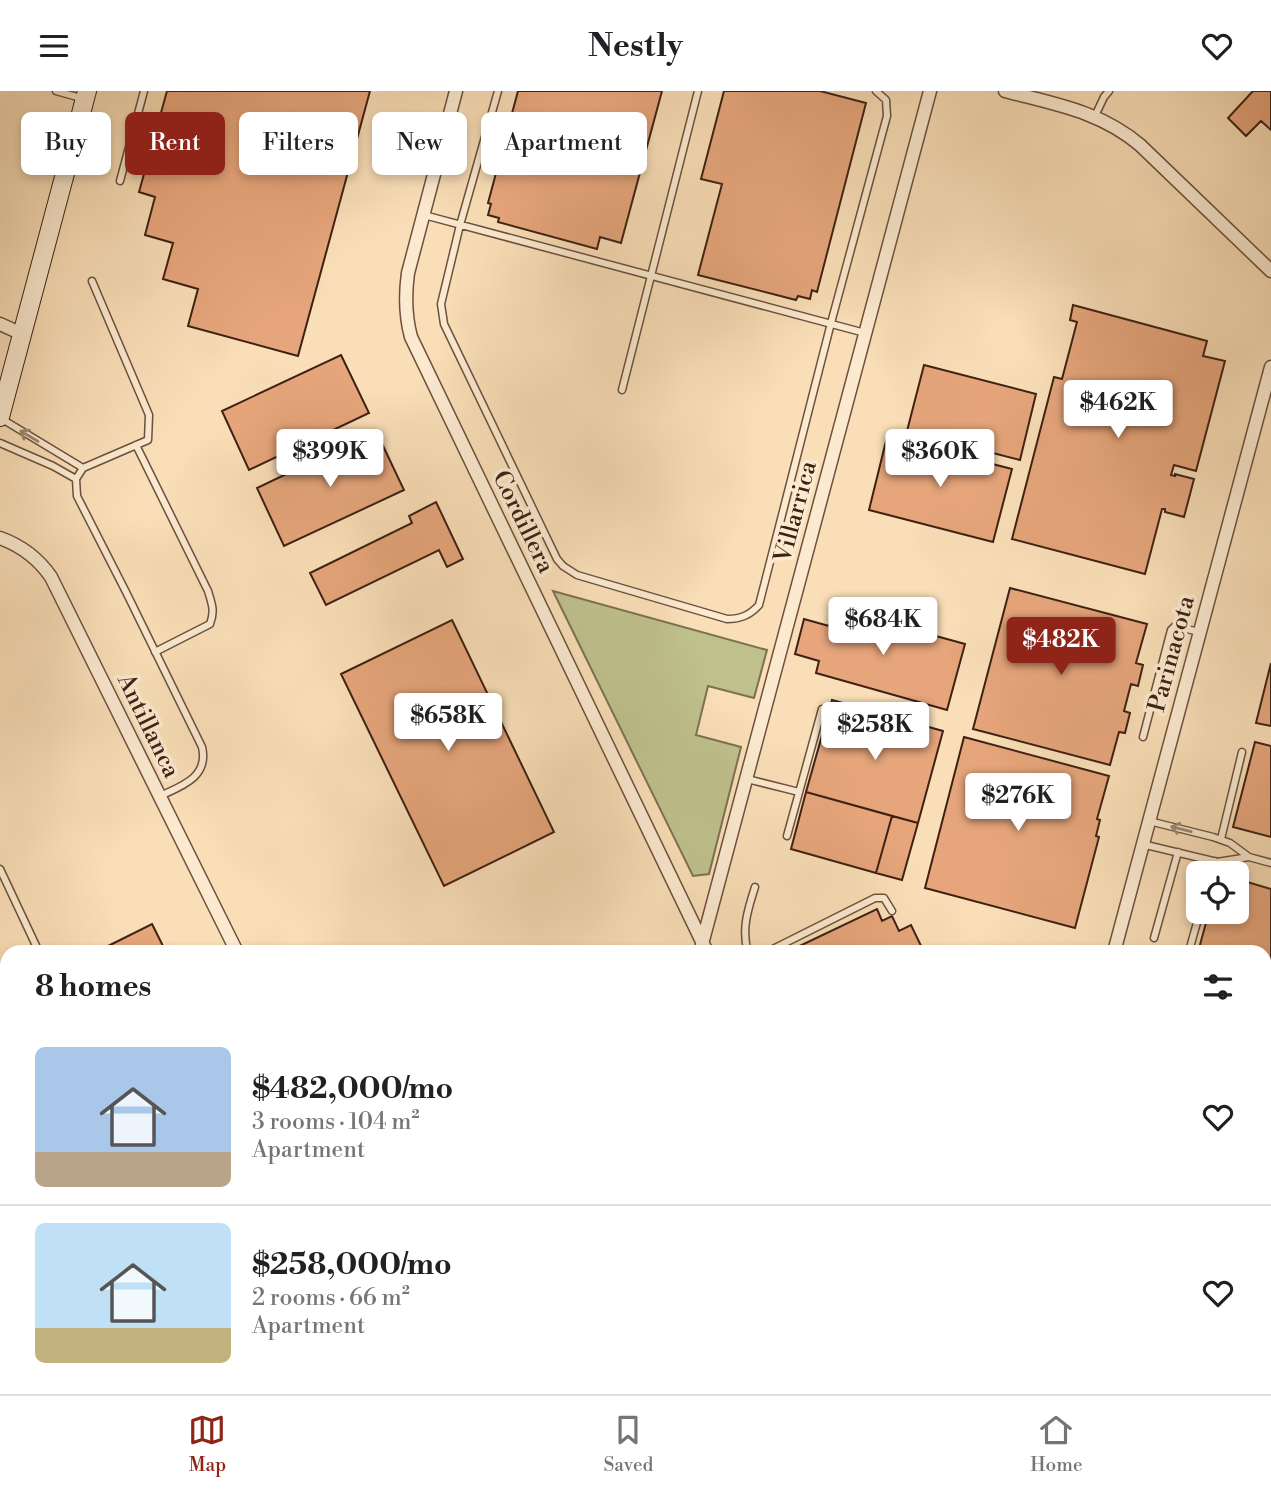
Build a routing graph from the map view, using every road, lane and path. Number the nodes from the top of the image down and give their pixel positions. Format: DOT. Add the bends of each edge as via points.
graph roads {
  1 [pos="56,91"];
  2 [pos="144,91"];
  3 [pos="456,91"];
  4 [pos="498,91"];
  5 [pos="698,91"];
  6 [pos="876,91"];
  7 [pos="930,91"];
  8 [pos="1005,91"];
  9 [pos="1110,91"];
  10 [pos="86,95"];
  11 [pos="1095,116"];
  12 [pos="120,181"];
  13 [pos="423,215"];
  14 [pos="460,225"];
  15 [pos="1271,271"];
  16 [pos="651,276"];
  17 [pos="92,281"];
  18 [pos="0,324"];
  19 [pos="831,324"];
  20 [pos="865,333"];
  21 [pos="22,334"];
  22 [pos="1271,367"];
  23 [pos="622,390"];
  24 [pos="0,418"];
  25 [pos="0,443"];
  26 [pos="136,445"];
  27 [pos="83,468"];
  28 [pos="76,479"];
  29 [pos="0,538"];
  30 [pos="1199,632"];
  31 [pos="155,652"];
  32 [pos="822,709"];
  33 [pos="1143,737"];
  34 [pos="1242,752"];
  35 [pos="746,779"];
  36 [pos="799,792"];
  37 [pos="160,796"];
  38 [pos="1148,821"];
  39 [pos="787,836"];
  40 [pos="1221,839"];
  41 [pos="1142,844"];
  42 [pos="1178,852"];
  43 [pos="1249,857"];
  44 [pos="1215,861"];
  45 [pos="1229,861"];
  46 [pos="1271,863"];
  47 [pos="0,869"];
  48 [pos="754,887"];
  49 [pos="892,911"];
  50 [pos="1197,924"];
  51 [pos="1154,938"];
  52 [pos="36,945"];
  53 [pos="234,945"];
  54 [pos="704,945"];
  55 [pos="706,945"];
  56 [pos="745,945"];
  57 [pos="781,945"];
  58 [pos="1116,945"];
  59 [pos="1191,945"];
  1 -- 10 [label="lane"];
  2 -- 12 [label="lane"];
  3 -- 13 [label="street, Cordillera"];
  4 -- 14 [label="lane"];
  5 -- 16 [label="lane"];
  6 -- 19 [label="lane" via="886,100 887,116"];
  7 -- 20 [label="street, Villarrica"];
  8 -- 11 [label="street"];
  9 -- 11 [label="lane"];
  10 -- 21 [label="main road"];
  11 -- 15 [label="street" via="1140,145"];
  13 -- 14 [label="lane"];
  13 -- 54 [label="street, Cordillera" via="406,286 406,313 416,348"];
  14 -- 16 [label="lane"];
  14 -- 19 [label="lane" via="441,304 444,324 557,559 577,575 727,619 746,616 759,605"];
  16 -- 19 [label="lane"];
  16 -- 23 [label="lane"];
  17 -- 26 [label="lane" via="149,415 148,440"];
  18 -- 21 [label="street"];
  19 -- 20 [label="lane"];
  20 -- 35 [label="street, Villarrica"];
  21 -- 24 [label="main road"];
  22 -- 30 [label="street, Parinacota"];
  27 -- 24 [label="lane, one-way"];
  25 -- 28 [label="lane"];
  26 -- 27 [label="lane"];
  26 -- 31 [label="lane" via="208,591 213,615 209,624"];
  27 -- 28 [label="lane"];
  28 -- 31 [label="lane" via="76,496"];
  29 -- 37 [label="street, Antillanca" via="34,557 51,577"];
  30 -- 33 [label="lane" via="1171,629"];
  30 -- 38 [label="street, Parinacota"];
  31 -- 37 [label="lane" via="204,756 203,766 193,778"];
  32 -- 36 [label="lane"];
  34 -- 40 [label="lane"];
  35 -- 36 [label="lane"];
  35 -- 55 [label="street, Villarrica"];
  36 -- 39 [label="lane"];
  37 -- 53 [label="street, Antillanca"];
  40 -- 38 [label="lane, one-way"];
  38 -- 41 [label="street, Parinacota"];
  40 -- 43 [label="lane"];
  41 -- 42 [label="lane"];
  41 -- 58 [label="street, Parinacota"];
  42 -- 44 [label="lane"];
  42 -- 51 [label="lane"];
  43 -- 45 [label="lane"];
  43 -- 46 [label="lane"];
  47 -- 52 [label="lane"];
  48 -- 56 [label="lane" via="744,930"];
  49 -- 57 [label="lane" via="884,898 875,898"];
  50 -- 59 [label="lane"];
}
